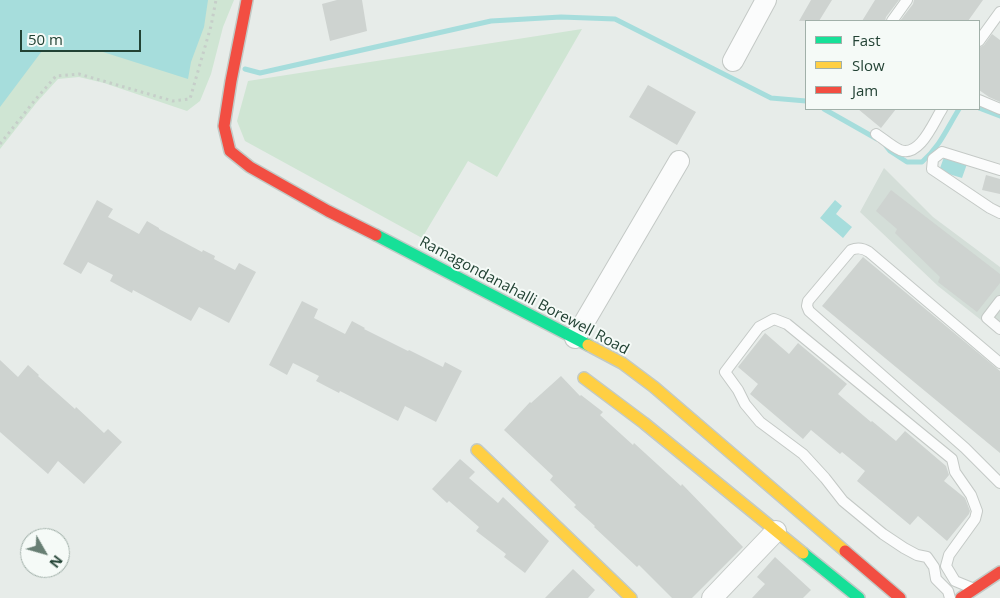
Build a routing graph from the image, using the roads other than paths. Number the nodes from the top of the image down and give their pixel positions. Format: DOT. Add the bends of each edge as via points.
graph roads {
  1 [pos="247,0"];
  2 [pos="907,0"];
  3 [pos="760,2"];
  4 [pos="999,16"];
  5 [pos="893,20"];
  6 [pos="980,40"];
  7 [pos="733,61"];
  8 [pos="980,100"];
  9 [pos="1000,109"];
  10 [pos="941,110"];
  11 [pos="876,134"];
  12 [pos="679,161"];
  13 [pos="1000,170"];
  14 [pos="1000,213"];
  15 [pos="1000,301"];
  16 [pos="1000,329"];
  17 [pos="575,338"];
  18 [pos="1000,363"];
  19 [pos="584,378"];
  20 [pos="477,450"];
  21 [pos="1000,482"];
  22 [pos="776,531"];
  23 [pos="949,555"];
  24 [pos="926,557"];
  25 [pos="1000,572"];
  26 [pos="974,589"];
  27 [pos="631,598"];
  28 [pos="712,598"];
  29 [pos="858,598"];
  30 [pos="900,598"];
  31 [pos="950,598"];
  32 [pos="961,598"];
  1 -- 17 [label="street, Ramagondanahalli Borewell Road" via="224,126 230,152 250,167 328,211"];
  2 -- 5 [label="lane"];
  3 -- 7 [label="street"];
  4 -- 6 [label="lane"];
  8 -- 9 [label="lane"];
  10 -- 11 [label="lane" via="920,144 906,151"];
  12 -- 17 [label="street"];
  13 -- 14 [label="lane" via="942,152 933,160 932,169"];
  15 -- 16 [label="lane" via="987,318"];
  17 -- 30 [label="street, Ramagondanahalli Borewell Road" via="622,363 654,387"];
  18 -- 21 [label="lane" via="863,248 851,250 808,300 809,311"];
  19 -- 22 [label="street"];
  20 -- 27 [label="street"];
  22 -- 28 [label="street"];
  22 -- 29 [label="street"];
  23 -- 24 [label="lane"];
  23 -- 24 [label="lane" via="975,519 977,511 971,495 955,472 952,459 787,324 774,319 760,327 725,372 745,404 760,422 803,454 843,501 883,534"];
  23 -- 26 [label="lane" via="946,566 955,581"];
  24 -- 31 [label="lane"];
  25 -- 26 [label="street"];
  26 -- 32 [label="street"];
}
